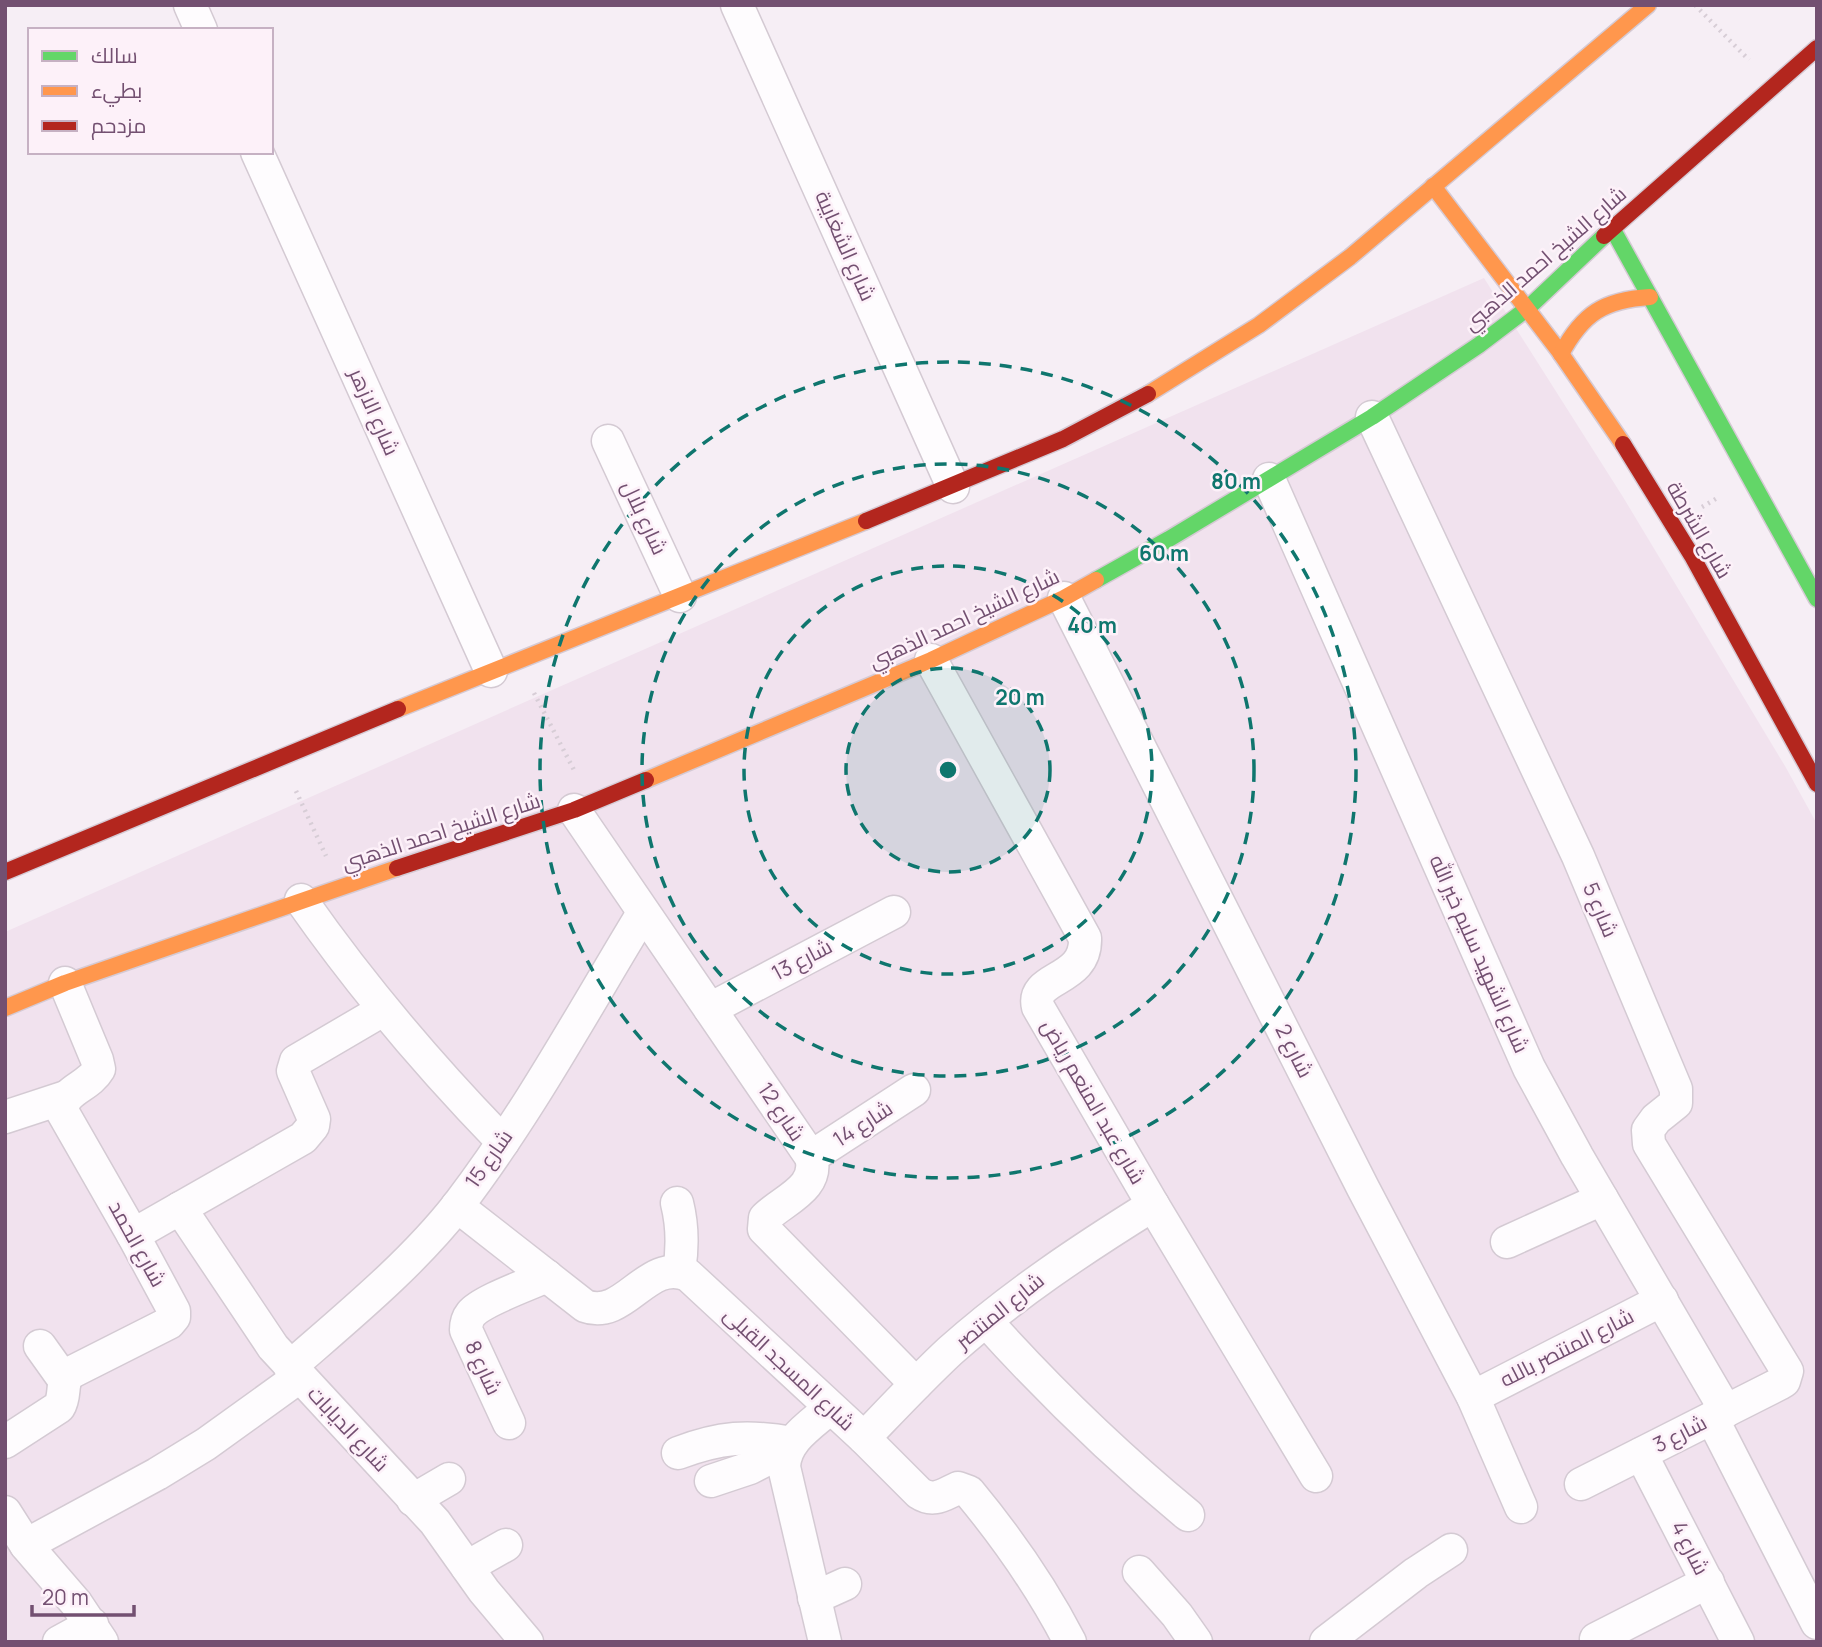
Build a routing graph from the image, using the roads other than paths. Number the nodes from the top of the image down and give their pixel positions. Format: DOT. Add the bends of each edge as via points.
graph roads {
  1 [pos="190,5"];
  2 [pos="737,5"];
  3 [pos="1648,5"];
  4 [pos="200,28"];
  5 [pos="1817,48"];
  6 [pos="258,154"];
  7 [pos="1433,186"];
  8 [pos="1612,228"];
  9 [pos="1650,297"];
  10 [pos="1528,307"];
  11 [pos="1561,354"];
  12 [pos="1372,416"];
  13 [pos="608,440"];
  14 [pos="1269,479"];
  15 [pos="953,487"];
  16 [pos="680,596"];
  17 [pos="1064,598"];
  18 [pos="1817,600"];
  19 [pos="931,660"];
  20 [pos="504,666"];
  21 [pos="1817,784"];
  22 [pos="583,806"];
  23 [pos="5,872"];
  24 [pos="301,900"];
  25 [pos="894,912"];
  26 [pos="643,913"];
  27 [pos="65,983"];
  28 [pos="5,1008"];
  29 [pos="710,1009"];
  30 [pos="383,1010"];
  31 [pos="914,1090"];
  32 [pos="66,1097"];
  33 [pos="5,1117"];
  34 [pos="503,1142"];
  35 [pos="811,1157"];
  36 [pos="1602,1199"];
  37 [pos="677,1203"];
  38 [pos="1153,1205"];
  39 [pos="457,1206"];
  40 [pos="180,1208"];
  41 [pos="133,1235"];
  42 [pos="1507,1242"];
  43 [pos="679,1271"];
  44 [pos="547,1276"];
  45 [pos="1662,1300"];
  46 [pos="986,1321"];
  47 [pos="40,1346"];
  48 [pos="294,1372"];
  49 [pos="916,1384"];
  50 [pos="1779,1384"];
  51 [pos="1472,1397"];
  52 [pos="68,1402"];
  53 [pos="830,1408"];
  54 [pos="1719,1414"];
  55 [pos="509,1423"];
  56 [pos="864,1438"];
  57 [pos="5,1442"];
  58 [pos="789,1446"];
  59 [pos="678,1452"];
  60 [pos="1641,1454"];
  61 [pos="1316,1476"];
  62 [pos="449,1479"];
  63 [pos="712,1481"];
  64 [pos="1581,1484"];
  65 [pos="414,1500"];
  66 [pos="1521,1507"];
  67 [pos="5,1512"];
  68 [pos="1188,1515"];
  69 [pos="26,1545"];
  70 [pos="506,1545"];
  71 [pos="1451,1550"];
  72 [pos="467,1567"];
  73 [pos="1139,1572"];
  74 [pos="1708,1582"];
  75 [pos="845,1584"];
  76 [pos="814,1598"];
  77 [pos="1817,1623"];
  78 [pos="97,1633"];
  79 [pos="1596,1639"];
  80 [pos="59,1642"];
  81 [pos="527,1642"];
  82 [pos="825,1642"];
  83 [pos="1070,1642"];
  84 [pos="1196,1642"];
  85 [pos="1326,1642"];
  86 [pos="1738,1642"];
  1 -- 4 [label="street"];
  2 -- 15 [label="street, شارع الشغايبة"];
  3 -- 7 [label="street"];
  5 -- 8 [label="street, شارع الشيخ احمد الذهبي"];
  6 -- 20 [label="street, شارع الازهر"];
  7 -- 10 [label="street, شارع الشرطة"];
  7 -- 15 [label="street" via="1350,257 1259,325 1163,386 1063,439"];
  8 -- 9 [label="street"];
  8 -- 10 [label="street, شارع الشيخ احمد الذهبي"];
  9 -- 11 [label="street" via="1605,303 1570,333"];
  9 -- 18 [label="street"];
  10 -- 11 [label="street, شارع الشرطة"];
  10 -- 12 [label="street, شارع الشيخ احمد الذهبي"];
  11 -- 21 [label="street, شارع الشرطة" via="1673,523"];
  12 -- 14 [label="street, شارع الشيخ احمد الذهبي"];
  12 -- 50 [label="street, شارع 5" via="1578,856 1676,1089 1676,1103 1648,1130 1649,1144 1785,1366 1786,1376"];
  13 -- 16 [label="street, شارع بلال"];
  14 -- 17 [label="street, شارع الشيخ احمد الذهبي"];
  14 -- 36 [label="street, شارع الشهيد سليم خير الله" via="1529,1068"];
  15 -- 16 [label="street"];
  16 -- 20 [label="street"];
  17 -- 19 [label="street, شارع الشيخ احمد الذهبي"];
  17 -- 51 [label="street, شارع 2"];
  19 -- 22 [label="street, شارع الشيخ احمد الذهبي"];
  19 -- 38 [label="street, شارع عبد المنعم رياض" via="1085,939 1082,960 1042,988 1037,1000"];
  20 -- 23 [label="street"];
  22 -- 24 [label="street, شارع الشيخ احمد الذهبي"];
  22 -- 26 [label="street, شارع 12"];
  24 -- 27 [label="street, شارع الشيخ احمد الذهبي"];
  24 -- 30 [label="street"];
  25 -- 29 [label="street, شارع 13"];
  26 -- 29 [label="street, شارع 12"];
  26 -- 34 [label="street, شارع 15"];
  27 -- 28 [label="street, شارع الشيخ احمد الذهبي"];
  27 -- 32 [label="street" via="99,1069 88,1083"];
  29 -- 35 [label="street, شارع 12"];
  30 -- 34 [label="street"];
  30 -- 40 [label="street" via="296,1061 293,1071 314,1119 303,1138"];
  31 -- 35 [label="street, شارع 14"];
  32 -- 33 [label="street"];
  32 -- 41 [label="street, شارع الحمد" via="62,1103 65,1118"];
  34 -- 39 [label="street, شارع 15"];
  35 -- 49 [label="street, شارع 12" via="812,1177 765,1218 764,1229"];
  36 -- 42 [label="street"];
  36 -- 45 [label="street, شارع الشهيد سليم خير الله"];
  37 -- 43 [label="street" via="683,1249"];
  38 -- 46 [label="street, شارع المنتصر" via="1096,1240"];
  38 -- 61 [label="street, شارع عبد المنعم رياض"];
  39 -- 44 [label="street"];
  39 -- 48 [label="street, شارع 15"];
  40 -- 41 [label="street"];
  40 -- 48 [label="street, شارع الديابات" via="257,1325"];
  41 -- 52 [label="street, شارع الحمد" via="174,1317 68,1374"];
  43 -- 44 [label="street" via="659,1274 612,1306 594,1309"];
  43 -- 53 [label="street, شارع المسجد القبلى"];
  44 -- 55 [label="street, شارع 8" via="479,1307 466,1323"];
  45 -- 51 [label="street, شارع المنتصر بالله"];
  45 -- 54 [label="street, شارع الشهيد سليم خير الله"];
  46 -- 49 [label="street, شارع المنتصر"];
  46 -- 68 [label="street" via="1082,1423"];
  47 -- 52 [label="street"];
  48 -- 65 [label="street, شارع الديابات"];
  48 -- 69 [label="street, شارع 15" via="206,1444"];
  49 -- 56 [label="street, شارع المنتصر"];
  50 -- 54 [label="street, شارع 3"];
  51 -- 66 [label="street, شارع 2"];
  52 -- 57 [label="street, شارع الحمد"];
  53 -- 56 [label="street, شارع المسجد القبلى"];
  53 -- 58 [label="street"];
  54 -- 60 [label="street, شارع 3"];
  54 -- 77 [label="street, شارع الشهيد سليم خير الله"];
  56 -- 83 [label="street, شارع المسجد القبلى" via="925,1497 939,1498 958,1488 969,1492 1024,1564"];
  58 -- 59 [label="street" via="763,1438 734,1437"];
  58 -- 63 [label="street" via="750,1468"];
  58 -- 76 [label="street" via="784,1467"];
  60 -- 64 [label="street, شارع 3"];
  60 -- 74 [label="street, شارع 4"];
  62 -- 65 [label="street"];
  65 -- 72 [label="street, شارع الديابات"];
  67 -- 69 [label="street"];
  69 -- 78 [label="street"];
  70 -- 72 [label="street"];
  71 -- 85 [label="street"];
  72 -- 81 [label="street, شارع الديابات"];
  73 -- 84 [label="street"];
  74 -- 79 [label="street"];
  74 -- 86 [label="street, شارع 4"];
  75 -- 76 [label="street"];
  76 -- 82 [label="street"];
  78 -- 80 [label="street"];
}
